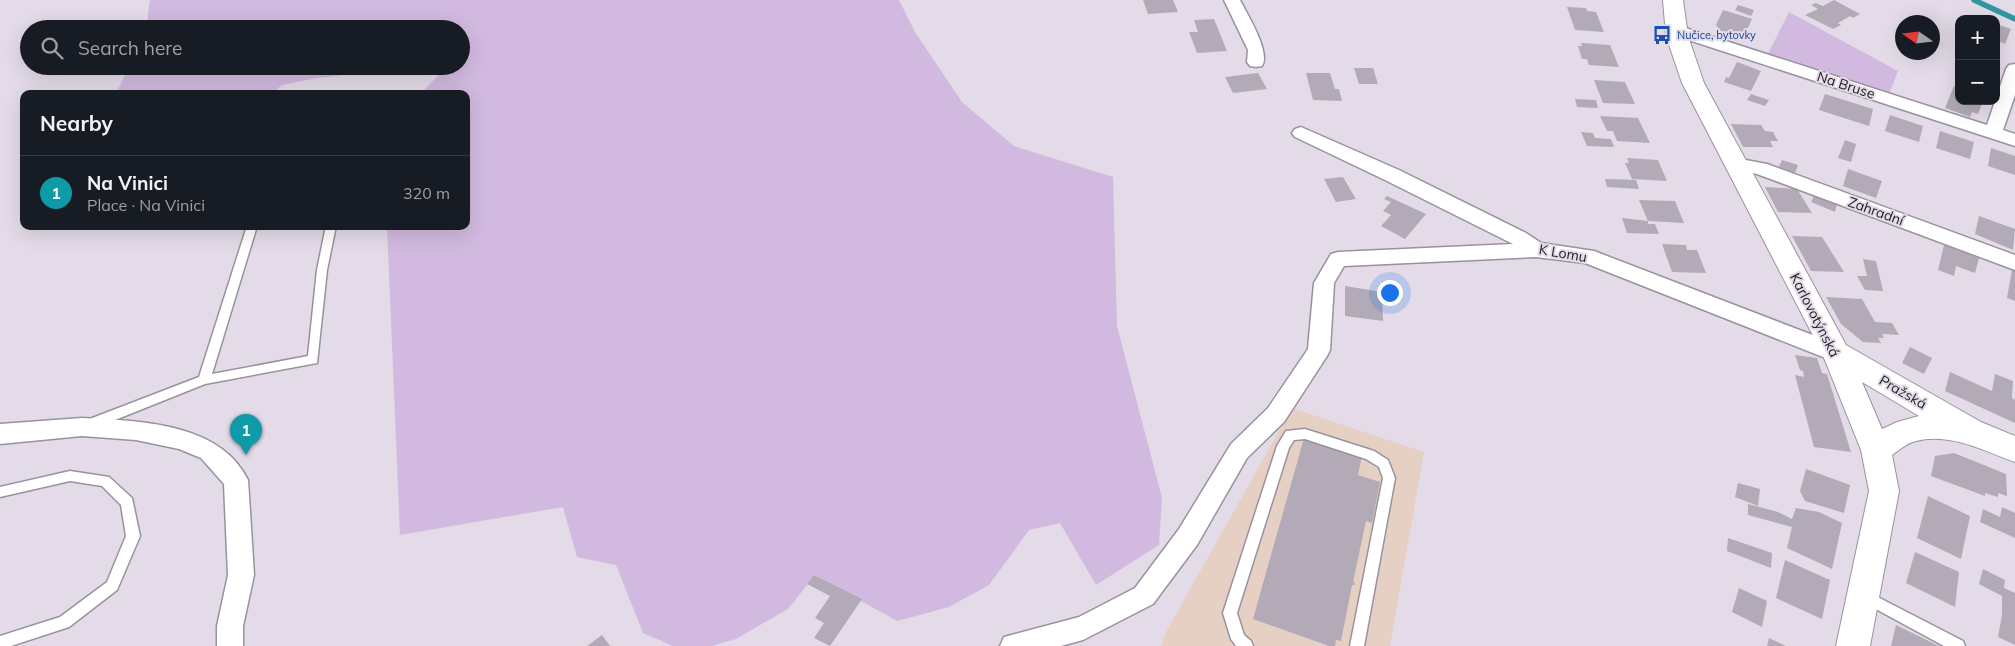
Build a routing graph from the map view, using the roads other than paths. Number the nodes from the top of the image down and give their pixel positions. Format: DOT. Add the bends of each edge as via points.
graph roads {
  1 [pos="1232,0"];
  2 [pos="1673,0"];
  3 [pos="1676,30"];
  4 [pos="1256,62"];
  5 [pos="2015,69"];
  6 [pos="1301,133"];
  7 [pos="1993,133"];
  8 [pos="2015,140"];
  9 [pos="1736,164"];
  10 [pos="251,230"];
  11 [pos="330,230"];
  12 [pos="1536,250"];
  13 [pos="2015,263"];
  14 [pos="1836,353"];
  15 [pos="204,380"];
  16 [pos="82,427"];
  17 [pos="1970,431"];
  18 [pos="0,434"];
  19 [pos="2015,449"];
  20 [pos="1876,450"];
  21 [pos="0,492"];
  22 [pos="1864,596"];
  23 [pos="0,643"];
  24 [pos="230,646"];
  25 [pos="1013,646"];
  26 [pos="1246,646"];
  27 [pos="1357,646"];
  28 [pos="1853,646"];
  29 [pos="1958,646"];
  1 -- 4 [label="street" via="1256,50"];
  2 -- 3 [label="main road, Karlovotýnská"];
  3 -- 7 [label="street, Na Bruse"];
  3 -- 9 [label="main road, Karlovotýnská" via="1693,83"];
  5 -- 7 [label="street"];
  6 -- 12 [label="street, K Lomu" via="1519,238"];
  7 -- 8 [label="street, Na Bruse"];
  9 -- 13 [label="street, Zahradní" via="1760,168"];
  9 -- 14 [label="main road, Karlovotýnská"];
  10 -- 15 [label="lane"];
  11 -- 15 [label="lane" via="322,270 313,360"];
  12 -- 14 [label="street, K Lomu" via="1587,256"];
  12 -- 25 [label="street" via="1338,259 1324,283 1319,350 1276,415 1238,451 1188,536 1144,596 1083,628"];
  14 -- 17 [label="main road, Pražská"];
  14 -- 20 [label="main road, Karlovotýnská"];
  15 -- 16 [label="lane"];
  16 -- 18 [label="street"];
  16 -- 24 [label="street" via="136,430 181,440 209,451 236,480 241,575 230,626"];
  17 -- 19 [label="main road, Pražská"];
  17 -- 20 [label="main road, Pražská" via="1926,426 1898,434"];
  20 -- 22 [label="main road, Karlovotýnská" via="1884,491"];
  21 -- 23 [label="lane" via="70,476 105,481 127,502 133,536 112,586 64,622"];
  22 -- 28 [label="main road, Karlovotýnská"];
  22 -- 29 [label="lane"];
  26 -- 27 [label="lane" via="1238,640 1230,613 1283,446 1290,436 1305,434 1370,455 1384,464 1388,478"];
}
